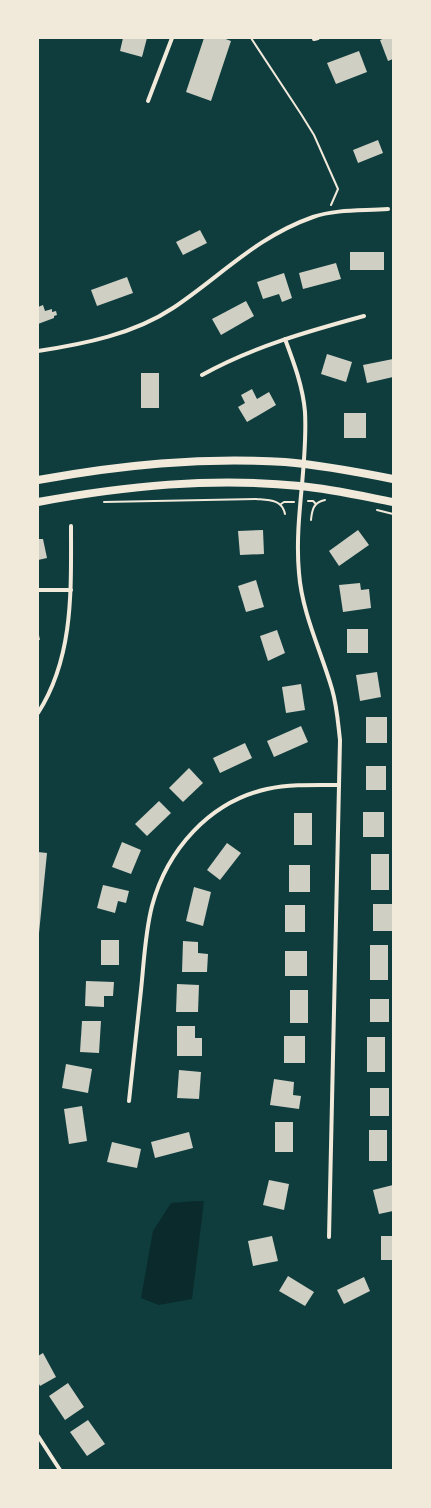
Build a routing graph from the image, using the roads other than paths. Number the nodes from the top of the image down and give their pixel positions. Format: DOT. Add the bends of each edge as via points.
graph roads {
  1 [pos="172,38"];
  2 [pos="148,101"];
  3 [pos="388,209"];
  4 [pos="364,316"];
  5 [pos="285,340"];
  6 [pos="38,351"];
  7 [pos="202,375"];
  8 [pos="303,464"];
  9 [pos="393,479"];
  10 [pos="38,480"];
  11 [pos="302,486"];
  12 [pos="38,502"];
  13 [pos="393,502"];
  14 [pos="71,526"];
  15 [pos="38,590"];
  16 [pos="71,590"];
  17 [pos="38,713"];
  18 [pos="339,785"];
  19 [pos="129,1101"];
  20 [pos="330,1238"];
  21 [pos="38,1436"];
  22 [pos="60,1470"];
  1 -- 2 [label="street"];
  3 -- 6 [label="street" via="327,213 277,232 161,315 100,339"];
  4 -- 5 [label="street"];
  5 -- 7 [label="street" via="228,361"];
  5 -- 8 [label="street" via="295,364 302,394 305,436"];
  8 -- 9 [label="main road"];
  8 -- 10 [label="main road" via="234,460 185,461 136,464"];
  8 -- 11 [label="street"];
  11 -- 12 [label="main road" via="189,483 129,487"];
  11 -- 13 [label="main road"];
  11 -- 18 [label="street" via="297,548 299,574 305,606 338,715"];
  14 -- 16 [label="street"];
  15 -- 16 [label="street"];
  16 -- 17 [label="street" via="70,617 62,655 52,686"];
  18 -- 19 [label="street" via="282,786 246,796 207,818 180,847 161,880 148,927"];
  18 -- 20 [label="street"];
  21 -- 22 [label="street"];
}
